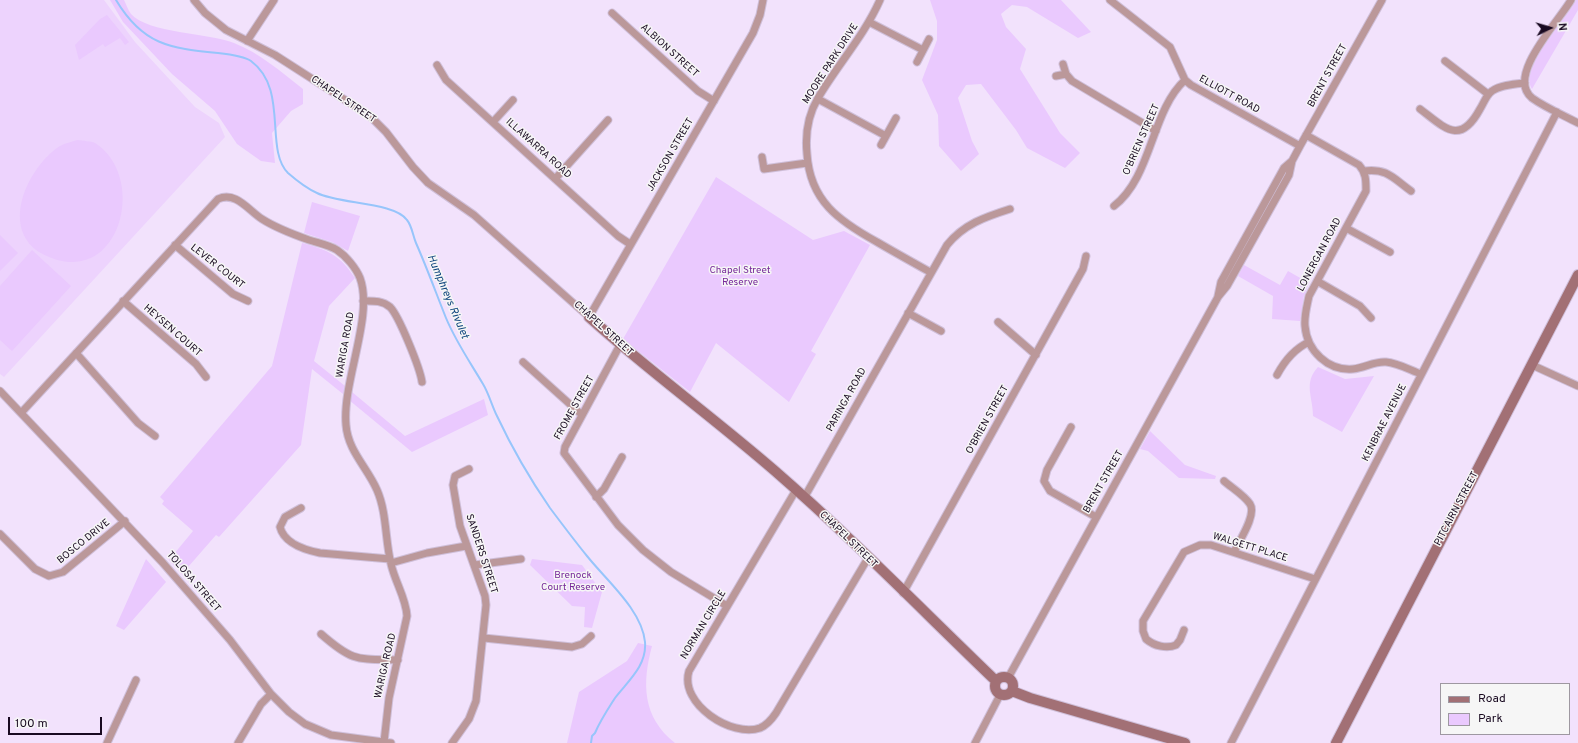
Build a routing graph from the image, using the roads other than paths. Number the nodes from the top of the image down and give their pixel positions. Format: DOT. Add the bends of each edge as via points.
graph roads {
  1 [pos="194,0"];
  2 [pos="274,0"];
  3 [pos="763,0"];
  4 [pos="880,0"];
  5 [pos="1110,0"];
  6 [pos="1382,0"];
  7 [pos="1571,0"];
  8 [pos="612,13"];
  9 [pos="869,22"];
  10 [pos="929,40"];
  11 [pos="247,41"];
  12 [pos="923,50"];
  13 [pos="1445,61"];
  14 [pos="917,62"];
  15 [pos="1063,64"];
  16 [pos="437,65"];
  17 [pos="1066,74"];
  18 [pos="1056,76"];
  19 [pos="1185,80"];
  20 [pos="1525,83"];
  21 [pos="1488,94"];
  22 [pos="818,99"];
  23 [pos="513,100"];
  24 [pos="714,101"];
  25 [pos="1420,109"];
  26 [pos="1557,112"];
  27 [pos="896,118"];
  28 [pos="608,120"];
  29 [pos="493,122"];
  30 [pos="1578,123"];
  31 [pos="1156,131"];
  32 [pos="1306,135"];
  33 [pos="886,136"];
  34 [pos="881,145"];
  35 [pos="1300,146"];
  36 [pos="762,157"];
  37 [pos="807,163"];
  38 [pos="1364,171"];
  39 [pos="555,178"];
  40 [pos="1411,192"];
  41 [pos="1114,206"];
  42 [pos="1010,210"];
  43 [pos="1346,228"];
  44 [pos="630,244"];
  45 [pos="175,245"];
  46 [pos="1390,252"];
  47 [pos="1086,256"];
  48 [pos="930,272"];
  49 [pos="1578,275"];
  50 [pos="1316,281"];
  51 [pos="123,301"];
  52 [pos="248,301"];
  53 [pos="363,301"];
  54 [pos="908,313"];
  55 [pos="589,317"];
  56 [pos="1371,318"];
  57 [pos="998,322"];
  58 [pos="941,331"];
  59 [pos="1309,342"];
  60 [pos="620,345"];
  61 [pos="76,352"];
  62 [pos="1036,355"];
  63 [pos="523,362"];
  64 [pos="1532,365"];
  65 [pos="1421,374"];
  66 [pos="1277,375"];
  67 [pos="206,377"];
  68 [pos="422,382"];
  69 [pos="1578,386"];
  70 [pos="0,390"];
  71 [pos="21,413"];
  72 [pos="582,415"];
  73 [pos="1071,427"];
  74 [pos="155,436"];
  75 [pos="622,457"];
  76 [pos="468,469"];
  77 [pos="1224,481"];
  78 [pos="796,490"];
  79 [pos="596,497"];
  80 [pos="804,498"];
  81 [pos="301,508"];
  82 [pos="1096,517"];
  83 [pos="125,522"];
  84 [pos="0,534"];
  85 [pos="466,546"];
  86 [pos="1234,552"];
  87 [pos="868,558"];
  88 [pos="521,559"];
  89 [pos="390,561"];
  90 [pos="474,565"];
  91 [pos="1315,579"];
  92 [pos="903,593"];
  93 [pos="727,606"];
  94 [pos="1184,630"];
  95 [pos="321,634"];
  96 [pos="591,636"];
  97 [pos="484,638"];
  98 [pos="398,660"];
  99 [pos="1008,678"];
  100 [pos="136,680"];
  101 [pos="996,681"];
  102 [pos="1012,691"];
  103 [pos="271,694"];
  104 [pos="1000,695"];
  105 [pos="387,742"];
  106 [pos="107,743"];
  107 [pos="238,743"];
  108 [pos="452,743"];
  109 [pos="975,743"];
  110 [pos="1185,743"];
  111 [pos="1231,743"];
  112 [pos="1336,743"];
  1 -- 11 [label="street, CHAPEL STREET" via="213,20"];
  2 -- 11 [label="street"];
  3 -- 24 [label="street, JACKSON STREET" via="753,33"];
  4 -- 9 [label="street, MOORE PARK DRIVE"];
  5 -- 19 [label="street, ELLIOTT ROAD" via="1170,47"];
  6 -- 32 [label="street, BRENT STREET"];
  7 -- 20 [label="street" via="1530,60"];
  8 -- 24 [label="street, ALBION STREET" via="698,91"];
  9 -- 12 [label="street"];
  9 -- 22 [label="street, MOORE PARK DRIVE"];
  10 -- 12 [label="street"];
  11 -- 55 [label="street, CHAPEL STREET" via="275,55 370,116 428,183 474,215"];
  12 -- 14 [label="street"];
  13 -- 21 [label="street"];
  15 -- 17 [label="street"];
  16 -- 29 [label="street, ILLAWARRA ROAD" via="446,80"];
  17 -- 18 [label="street"];
  17 -- 31 [label="street" via="1088,92"];
  19 -- 31 [label="street, O'BRIEN STREET"];
  19 -- 35 [label="street, ELLIOTT ROAD"];
  20 -- 21 [label="street" via="1497,88"];
  20 -- 26 [label="street" via="1533,98"];
  21 -- 25 [label="street" via="1474,120 1463,129 1446,128"];
  22 -- 33 [label="street"];
  22 -- 37 [label="street, MOORE PARK DRIVE" via="808,125"];
  23 -- 29 [label="street"];
  24 -- 44 [label="street, JACKSON STREET"];
  26 -- 30 [label="street"];
  26 -- 65 [label="street, KENBRAE AVENUE"];
  27 -- 33 [label="street"];
  28 -- 39 [label="street"];
  29 -- 39 [label="street, ILLAWARRA ROAD"];
  31 -- 41 [label="street, O'BRIEN STREET" via="1131,187"];
  32 -- 35 [label="street, BRENT STREET"];
  32 -- 38 [label="street" via="1359,165"];
  33 -- 34 [label="street"];
  35 -- 82 [label="street, BRENT STREET" via="1292,161 1289,175"];
  36 -- 37 [label="street" via="764,172"];
  37 -- 48 [label="street, MOORE PARK DRIVE" via="824,203 838,218"];
  38 -- 40 [label="street" via="1383,171"];
  38 -- 43 [label="street, LONERGAN ROAD" via="1366,191"];
  39 -- 44 [label="street, ILLAWARRA ROAD"];
  42 -- 48 [label="street, PARINGA ROAD" via="982,218 960,230 946,244"];
  43 -- 46 [label="street"];
  43 -- 50 [label="street, LONERGAN ROAD"];
  44 -- 55 [label="street, JACKSON STREET"];
  45 -- 51 [label="street, WARIGA ROAD"];
  45 -- 52 [label="street, LEVER COURT" via="233,294"];
  45 -- 53 [label="street, WARIGA ROAD" via="218,199 233,197 274,226 342,254 360,279"];
  47 -- 62 [label="street, O'BRIEN STREET" via="1084,269"];
  48 -- 54 [label="street, PARINGA ROAD"];
  49 -- 64 [label="street, PITCAIRN STREET"];
  50 -- 56 [label="street" via="1360,306"];
  50 -- 59 [label="street, LONERGAN ROAD" via="1305,311 1305,327"];
  51 -- 61 [label="street, WARIGA ROAD"];
  51 -- 67 [label="street, HEYSEN COURT" via="196,364"];
  53 -- 68 [label="street" via="381,302 393,311 419,365"];
  53 -- 89 [label="street, WARIGA ROAD" via="347,395 346,427 354,452 378,492"];
  54 -- 58 [label="street"];
  54 -- 80 [label="street, PARINGA ROAD"];
  55 -- 60 [label="street, CHAPEL STREET"];
  57 -- 62 [label="street"];
  59 -- 65 [label="street, LONERGAN ROAD" via="1330,365 1354,369 1376,362 1388,362"];
  59 -- 66 [label="street" via="1298,347"];
  60 -- 72 [label="street, FROME STREET"];
  60 -- 78 [label="street, CHAPEL STREET"];
  61 -- 71 [label="street, WARIGA ROAD"];
  61 -- 74 [label="street" via="138,423"];
  62 -- 92 [label="street, O'BRIEN STREET"];
  63 -- 72 [label="street"];
  64 -- 69 [label="street"];
  64 -- 112 [label="street, PITCAIRN STREET"];
  65 -- 91 [label="street, KENBRAE AVENUE"];
  70 -- 71 [label="street, TOLOSA STREET"];
  71 -- 83 [label="street, TOLOSA STREET"];
  72 -- 79 [label="street, FROME STREET" via="564,453"];
  73 -- 82 [label="street" via="1047,470 1044,481 1050,491"];
  75 -- 79 [label="street" via="604,489"];
  76 -- 85 [label="street, SANDERS STREET" via="455,476 453,485"];
  77 -- 86 [label="street" via="1249,502 1252,510 1250,520"];
  78 -- 80 [label="street, CHAPEL STREET"];
  78 -- 93 [label="street, NORMAN CIRCLE"];
  79 -- 93 [label="street, FROME STREET" via="618,525 648,554 671,572"];
  80 -- 87 [label="street, CHAPEL STREET"];
  81 -- 89 [label="street" via="285,516 280,527 284,535 295,544 320,553"];
  82 -- 99 [label="street, BRENT STREET"];
  83 -- 84 [label="street, BOSCO DRIVE" via="63,572 49,576 35,569"];
  83 -- 103 [label="street, TOLOSA STREET" via="200,604"];
  85 -- 89 [label="street"];
  85 -- 90 [label="street, SANDERS STREET"];
  86 -- 91 [label="street, WALGETT PLACE"];
  86 -- 94 [label="street, WALGETT PLACE" via="1206,544 1189,549 1180,556 1143,621 1142,631 1150,642 1169,647 1178,643"];
  87 -- 92 [label="street, CHAPEL STREET"];
  87 -- 93 [label="street, NORMAN CIRCLE" via="772,719 755,729 731,726 714,718 698,705 688,687 687,676 691,666"];
  88 -- 90 [label="street"];
  89 -- 98 [label="street, WARIGA ROAD" via="407,616"];
  90 -- 97 [label="street, SANDERS STREET" via="486,605"];
  91 -- 111 [label="street, KENBRAE AVENUE"];
  92 -- 101 [label="street, CHAPEL STREET"];
  95 -- 98 [label="street" via="339,650 352,657"];
  96 -- 97 [label="street" via="582,644 572,647"];
  97 -- 108 [label="street, SANDERS STREET" via="476,701 469,719"];
  98 -- 105 [label="street, WARIGA ROAD" via="387,709"];
  99 -- 101 [label="street"];
  99 -- 102 [label="street" via="1013,685"];
  100 -- 106 [label="street"];
  101 -- 104 [label="street" via="996,691"];
  102 -- 104 [label="street" via="1008,695"];
  102 -- 110 [label="street"];
  103 -- 105 [label="street, TOLOSA STREET" via="289,712 314,729 341,738"];
  103 -- 107 [label="street" via="261,704"];
  104 -- 109 [label="street"];
}
